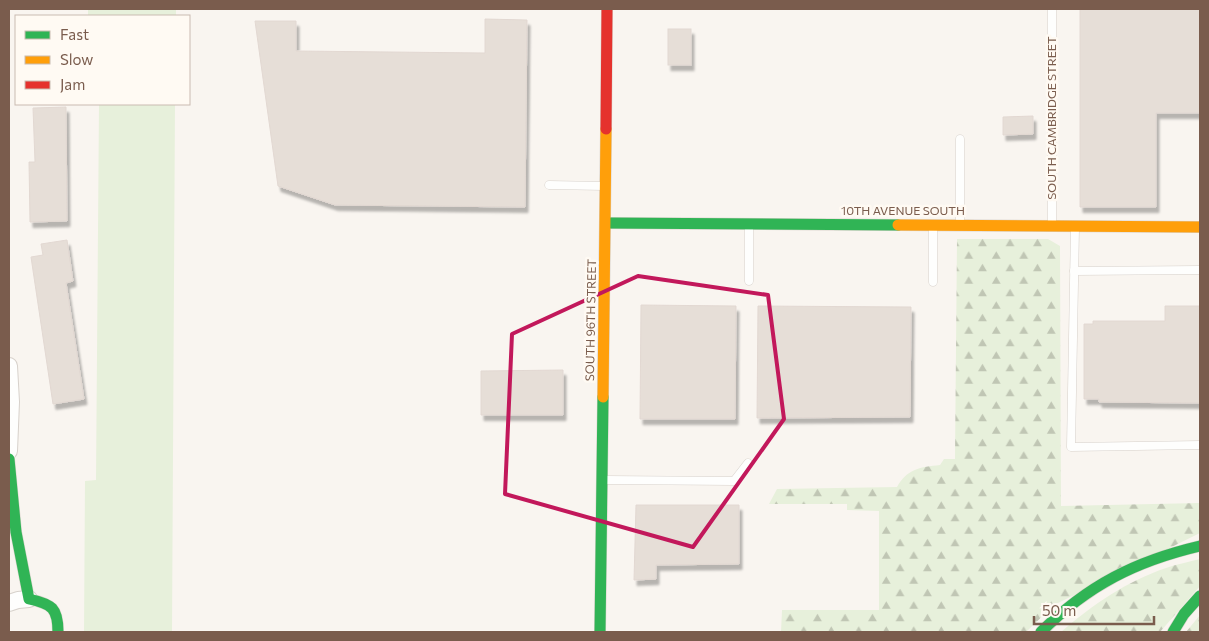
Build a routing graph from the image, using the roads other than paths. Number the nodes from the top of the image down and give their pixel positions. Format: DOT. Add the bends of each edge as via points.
graph roads {
  1 [pos="607,9"];
  2 [pos="1052,9"];
  3 [pos="960,140"];
  4 [pos="549,185"];
  5 [pos="607,186"];
  6 [pos="606,223"];
  7 [pos="750,224"];
  8 [pos="933,226"];
  9 [pos="960,226"];
  10 [pos="1052,226"];
  11 [pos="1075,226"];
  12 [pos="1200,227"];
  13 [pos="1200,270"];
  14 [pos="1074,272"];
  15 [pos="749,282"];
  16 [pos="933,282"];
  17 [pos="9,366"];
  18 [pos="1200,445"];
  19 [pos="9,451"];
  20 [pos="9,459"];
  21 [pos="748,463"];
  22 [pos="602,480"];
  23 [pos="1200,546"];
  24 [pos="1200,596"];
  25 [pos="29,599"];
  26 [pos="9,603"];
  27 [pos="58,632"];
  28 [pos="600,632"];
  29 [pos="1041,632"];
  30 [pos="1173,632"];
  1 -- 5 [label="main road, SOUTH 96TH STREET"];
  2 -- 10 [label="lane, SOUTH CAMBRIDGE STREET"];
  3 -- 9 [label="lane"];
  4 -- 5 [label="lane"];
  5 -- 6 [label="main road, SOUTH 96TH STREET"];
  6 -- 7 [label="main road, 10TH AVENUE SOUTH"];
  6 -- 22 [label="main road, SOUTH 96TH STREET"];
  7 -- 8 [label="main road, 10TH AVENUE SOUTH"];
  7 -- 15 [label="lane"];
  8 -- 9 [label="main road, 10TH AVENUE SOUTH"];
  8 -- 16 [label="lane"];
  9 -- 10 [label="main road, 10TH AVENUE SOUTH"];
  10 -- 11 [label="main road, 10TH AVENUE SOUTH"];
  11 -- 12 [label="main road, 10TH AVENUE SOUTH"];
  11 -- 14 [label="lane"];
  13 -- 14 [label="lane"];
  14 -- 18 [label="lane" via="1072,447"];
  17 -- 19 [label="street" via="12,402"];
  20 -- 25 [label="main road" via="16,532"];
  21 -- 22 [label="lane" via="734,481"];
  22 -- 28 [label="main road, SOUTH 96TH STREET"];
  23 -- 29 [label="main road" via="1158,556 1125,570 1070,605"];
  24 -- 30 [label="main road"];
  25 -- 26 [label="street"];
  25 -- 27 [label="main road" via="54,608 58,616"];
}
